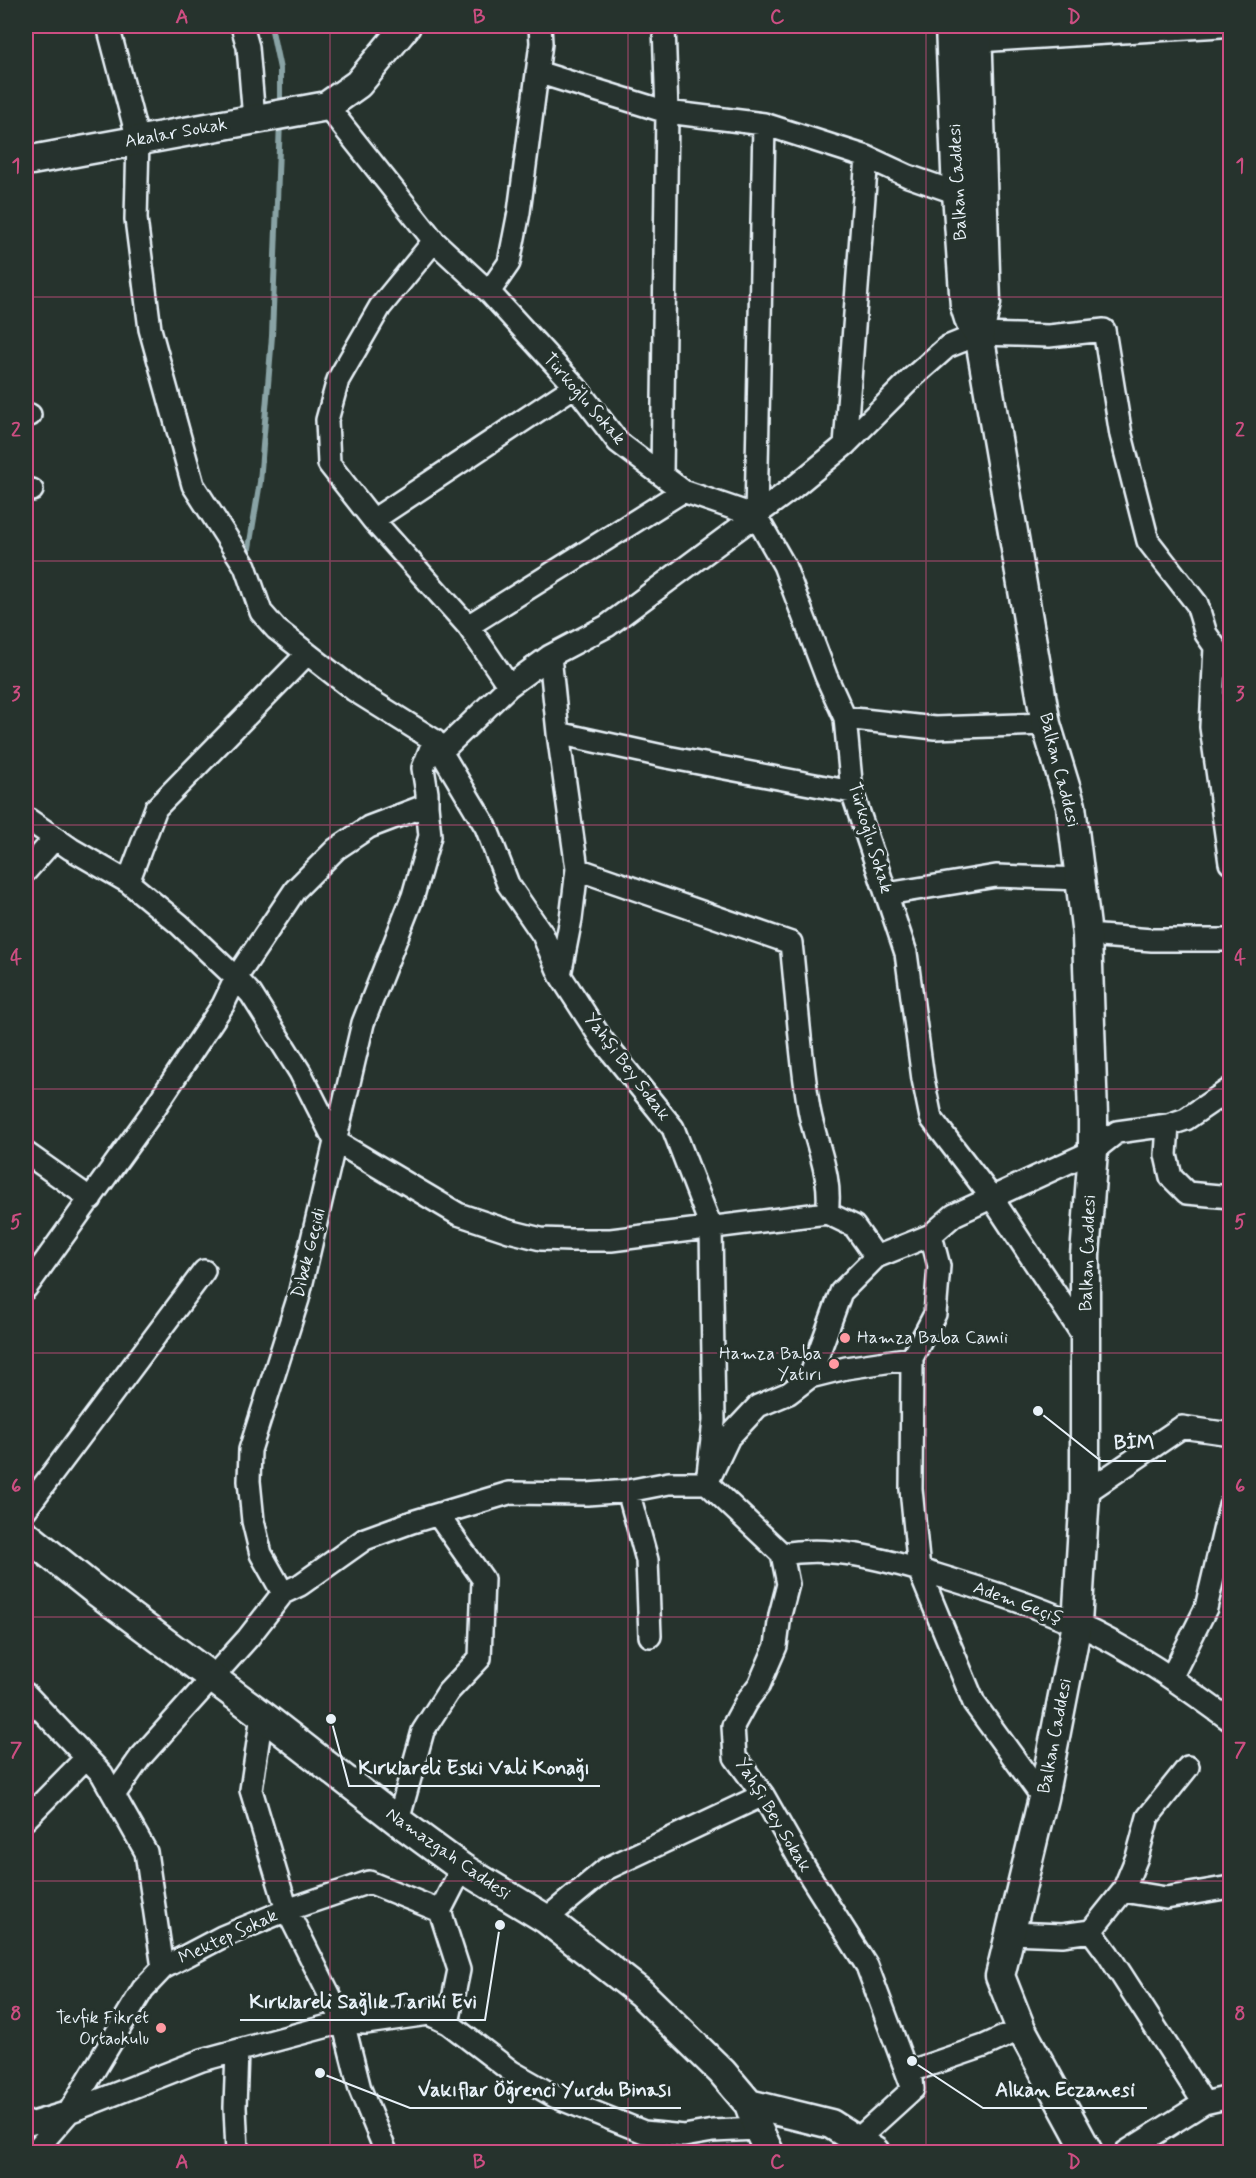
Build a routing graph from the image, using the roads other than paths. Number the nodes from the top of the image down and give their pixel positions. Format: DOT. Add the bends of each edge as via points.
graph roads {
  1 [pos="108,26"];
  2 [pos="242,26"];
  3 [pos="406,26"];
  4 [pos="540,26"];
  5 [pos="664,26"];
  6 [pos="951,26"];
  7 [pos="1221,26"];
  8 [pos="977,33"];
  9 [pos="537,72"];
  10 [pos="327,106"];
  11 [pos="667,112"];
  12 [pos="257,119"];
  13 [pos="764,124"];
  14 [pos="138,140"];
  15 [pos="867,157"];
  16 [pos="26,161"];
  17 [pos="957,193"];
  18 [pos="434,241"];
  19 [pos="489,291"];
  20 [pos="979,334"];
  21 [pos="575,386"];
  22 [pos="845,445"];
  23 [pos="662,476"];
  24 [pos="683,491"];
  25 [pos="756,516"];
  26 [pos="373,520"];
  27 [pos="468,626"];
  28 [pos="1215,647"];
  29 [pos="307,654"];
  30 [pos="550,656"];
  31 [pos="1230,668"];
  32 [pos="509,686"];
  33 [pos="845,718"];
  34 [pos="1046,724"];
  35 [pos="558,733"];
  36 [pos="434,740"];
  37 [pos="852,792"];
  38 [pos="427,805"];
  39 [pos="26,818"];
  40 [pos="55,838"];
  41 [pos="1230,863"];
  42 [pos="577,868"];
  43 [pos="26,871"];
  44 [pos="1081,879"];
  45 [pos="128,882"];
  46 [pos="887,894"];
  47 [pos="1087,935"];
  48 [pos="1230,940"];
  49 [pos="560,975"];
  50 [pos="236,978"];
  51 [pos="1230,1089"];
  52 [pos="1168,1125"];
  53 [pos="335,1141"];
  54 [pos="1093,1150"];
  55 [pos="26,1153"];
  56 [pos="1230,1197"];
  57 [pos="992,1198"];
  58 [pos="91,1199"];
  59 [pos="828,1213"];
  60 [pos="711,1227"];
  61 [pos="931,1235"];
  62 [pos="876,1257"];
  63 [pos="204,1271"];
  64 [pos="26,1288"];
  65 [pos="1086,1340"];
  66 [pos="912,1358"];
  67 [pos="810,1377"];
  68 [pos="1230,1434"];
  69 [pos="707,1483"];
  70 [pos="628,1491"];
  71 [pos="1085,1493"];
  72 [pos="1230,1505"];
  73 [pos="26,1509"];
  74 [pos="438,1515"];
  75 [pos="26,1535"];
  76 [pos="1227,1539"];
  77 [pos="782,1554"];
  78 [pos="919,1570"];
  79 [pos="283,1593"];
  80 [pos="1077,1624"];
  81 [pos="650,1636"];
  82 [pos="211,1677"];
  83 [pos="1171,1678"];
  84 [pos="26,1694"];
  85 [pos="262,1714"];
  86 [pos="1230,1720"];
  87 [pos="86,1758"];
  88 [pos="1188,1767"];
  89 [pos="114,1795"];
  90 [pos="763,1795"];
  91 [pos="1043,1798"];
  92 [pos="26,1819"];
  93 [pos="399,1821"];
  94 [pos="462,1868"];
  95 [pos="1230,1887"];
  96 [pos="1123,1891"];
  97 [pos="287,1910"];
  98 [pos="440,1911"];
  99 [pos="546,1918"];
  100 [pos="1090,1931"];
  101 [pos="1010,1934"];
  102 [pos="163,1968"];
  103 [pos="343,2022"];
  104 [pos="448,2023"];
  105 [pos="1021,2029"];
  106 [pos="237,2051"];
  107 [pos="913,2089"];
  108 [pos="1230,2097"];
  109 [pos="1204,2103"];
  110 [pos="69,2112"];
  111 [pos="26,2125"];
  112 [pos="759,2128"];
  113 [pos="688,2144"];
  114 [pos="866,2146"];
  115 [pos="34,2152"];
  116 [pos="237,2152"];
  117 [pos="386,2152"];
  118 [pos="1088,2152"];
  119 [pos="1126,2152"];
  1 -- 14 [label="street"];
  2 -- 12 [label="street" via="249,47"];
  3 -- 10 [label="main road" via="358,84"];
  4 -- 9 [label="street"];
  5 -- 11 [label="street"];
  6 -- 17 [label="main road, Balkan Caddesi"];
  7 -- 8 [label="street"];
  8 -- 20 [label="main road, Balkan Caddesi" via="986,303"];
  9 -- 11 [label="street"];
  9 -- 19 [label="street" via="509,263"];
  10 -- 12 [label="main road, Akalar Sokak"];
  10 -- 18 [label="street, Türkoğlu Sokak"];
  11 -- 13 [label="street"];
  11 -- 23 [label="street"];
  12 -- 14 [label="main road, Akalar Sokak"];
  13 -- 15 [label="street"];
  13 -- 25 [label="street"];
  14 -- 16 [label="main road, Akalar Sokak"];
  14 -- 29 [label="street" via="136,219 150,329 193,485 245,566 261,612"];
  15 -- 17 [label="street"];
  15 -- 22 [label="street"];
  17 -- 20 [label="main road, Balkan Caddesi" via="965,306"];
  18 -- 19 [label="street, Türkoğlu Sokak"];
  18 -- 26 [label="street" via="380,307 338,380 327,420 329,464"];
  19 -- 21 [label="street, Türkoğlu Sokak"];
  20 -- 22 [label="street" via="947,347"];
  20 -- 28 [label="street" via="1049,336 1104,330 1121,435 1148,542 1197,604 1206,634"];
  20 -- 34 [label="main road, Balkan Caddesi"];
  21 -- 23 [label="street, Türkoğlu Sokak" via="618,442"];
  21 -- 26 [label="street"];
  22 -- 25 [label="street"];
  23 -- 24 [label="street, Türkoğlu Sokak"];
  24 -- 25 [label="street, Türkoğlu Sokak"];
  24 -- 27 [label="street"];
  25 -- 30 [label="street" via="607,626"];
  25 -- 33 [label="street, Türkoğlu Sokak" via="784,565"];
  26 -- 27 [label="street"];
  27 -- 32 [label="street"];
  28 -- 31 [label="street"];
  28 -- 41 [label="street" via="1211,727"];
  29 -- 36 [label="street" via="354,690"];
  29 -- 45 [label="street" via="156,808"];
  30 -- 32 [label="street"];
  30 -- 35 [label="street"];
  32 -- 36 [label="street" via="444,749"];
  33 -- 34 [label="street" via="935,728"];
  33 -- 37 [label="street, Türkoğlu Sokak"];
  34 -- 44 [label="main road, Balkan Caddesi" via="1071,806"];
  35 -- 37 [label="street"];
  35 -- 42 [label="street"];
  36 -- 38 [label="street, Dibek Geçidi" via="423,768"];
  36 -- 49 [label="street, Yahşi Bey Sokak" via="486,827 508,884 543,935"];
  37 -- 46 [label="street, Türkoğlu Sokak"];
  38 -- 50 [label="street" via="369,827 336,849 295,890"];
  38 -- 53 [label="street, Dibek Geçidi" via="430,836 413,897 363,1023"];
  39 -- 40 [label="street"];
  40 -- 43 [label="street"];
  40 -- 45 [label="street"];
  42 -- 49 [label="street"];
  42 -- 59 [label="street" via="791,942 810,1110 826,1169"];
  44 -- 46 [label="street" via="996,876"];
  44 -- 47 [label="main road, Balkan Caddesi"];
  45 -- 50 [label="street"];
  46 -- 57 [label="street, Türkoğlu Sokak" via="906,953 922,1079 931,1118"];
  47 -- 48 [label="street"];
  47 -- 54 [label="main road, Balkan Caddesi"];
  49 -- 60 [label="street, Yahşi Bey Sokak" via="602,1040 673,1128"];
  50 -- 53 [label="street" via="251,994 300,1072"];
  50 -- 58 [label="street" via="188,1060"];
  51 -- 52 [label="street" via="1186,1119"];
  52 -- 54 [label="street" via="1117,1132"];
  52 -- 56 [label="street" via="1166,1155 1171,1177 1187,1193"];
  53 -- 60 [label="street" via="458,1214 541,1239 611,1240"];
  53 -- 79 [label="street, Dibek Geçidi" via="298,1299 250,1450 249,1481 258,1543"];
  54 -- 57 [label="street"];
  54 -- 65 [label="main road, Balkan Caddesi" via="1085,1255"];
  55 -- 58 [label="street"];
  57 -- 61 [label="street" via="954,1215"];
  57 -- 65 [label="street, Türkoğlu Sokak"];
  58 -- 64 [label="street"];
  59 -- 60 [label="street"];
  59 -- 62 [label="street" via="854,1226"];
  60 -- 69 [label="street, Yahşi Bey Sokak" via="714,1421"];
  61 -- 62 [label="street"];
  61 -- 66 [label="street" via="939,1266 935,1314"];
  62 -- 67 [label="street" via="841,1292"];
  63 -- 73 [label="street"];
  65 -- 71 [label="main road, Balkan Caddesi"];
  66 -- 67 [label="street"];
  66 -- 78 [label="street" via="911,1489"];
  67 -- 69 [label="street" via="789,1393 758,1406 729,1437"];
  68 -- 71 [label="street" via="1182,1426"];
  69 -- 70 [label="street" via="669,1483"];
  69 -- 77 [label="street"];
  70 -- 74 [label="street" via="509,1493"];
  70 -- 81 [label="street" via="647,1560"];
  71 -- 80 [label="main road, Balkan Caddesi"];
  72 -- 76 [label="street"];
  74 -- 79 [label="street" via="365,1539"];
  74 -- 93 [label="street" via="483,1579 480,1658 448,1692 423,1731"];
  75 -- 82 [label="main road, Namazgah Caddesi"];
  76 -- 83 [label="street" via="1206,1608"];
  77 -- 78 [label="street, Adem Geçiş" via="855,1554"];
  77 -- 90 [label="street, Yahşi Bey Sokak" via="788,1584 776,1646 759,1685 733,1726 735,1757"];
  78 -- 80 [label="street, Adem Geçiş"];
  78 -- 91 [label="street" via="974,1703"];
  79 -- 82 [label="street"];
  80 -- 83 [label="street, Adem Geçiş"];
  80 -- 91 [label="main road, Balkan Caddesi"];
  82 -- 85 [label="main road, Namazgah Caddesi"];
  82 -- 89 [label="street" via="140,1758"];
  83 -- 86 [label="street, Adem Geçiş"];
  84 -- 87 [label="street"];
  85 -- 93 [label="main road, Namazgah Caddesi"];
  85 -- 97 [label="street" via="251,1790"];
  87 -- 89 [label="street" via="102,1774"];
  87 -- 92 [label="street"];
  88 -- 96 [label="street" via="1148,1816"];
  89 -- 102 [label="street" via="146,1852"];
  90 -- 99 [label="street" via="606,1869"];
  90 -- 107 [label="street, Yahşi Bey Sokak" via="867,1965"];
  91 -- 101 [label="main road, Balkan Caddesi"];
  93 -- 94 [label="main road, Namazgah Caddesi"];
  94 -- 98 [label="street"];
  94 -- 99 [label="main road, Namazgah Caddesi"];
  95 -- 96 [label="street" via="1166,1898"];
  96 -- 100 [label="street"];
  97 -- 98 [label="street, Mektep Sokak" via="369,1882"];
  97 -- 102 [label="street, Mektep Sokak" via="222,1937"];
  97 -- 103 [label="street"];
  98 -- 104 [label="street" via="459,1970"];
  99 -- 112 [label="main road, Namazgah Caddesi" via="641,1993 722,2073"];
  100 -- 101 [label="street"];
  100 -- 109 [label="street"];
  101 -- 105 [label="main road, Balkan Caddesi" via="1000,1976"];
  102 -- 110 [label="street, Mektep Sokak" via="143,1989"];
  103 -- 104 [label="street" via="366,2023 429,2014"];
  103 -- 106 [label="street"];
  103 -- 117 [label="street" via="360,2089"];
  104 -- 113 [label="street" via="512,2072 556,2097 644,2132"];
  105 -- 107 [label="street" via="911,2071"];
  105 -- 118 [label="main road, Balkan Caddesi"];
  106 -- 110 [label="street" via="202,2060"];
  106 -- 116 [label="street"];
  107 -- 114 [label="street"];
  108 -- 109 [label="street"];
  109 -- 119 [label="street"];
  110 -- 111 [label="street"];
  110 -- 115 [label="street, Mektep Sokak"];
  112 -- 113 [label="street" via="713,2131"];
  112 -- 114 [label="main road" via="831,2124"];
}
